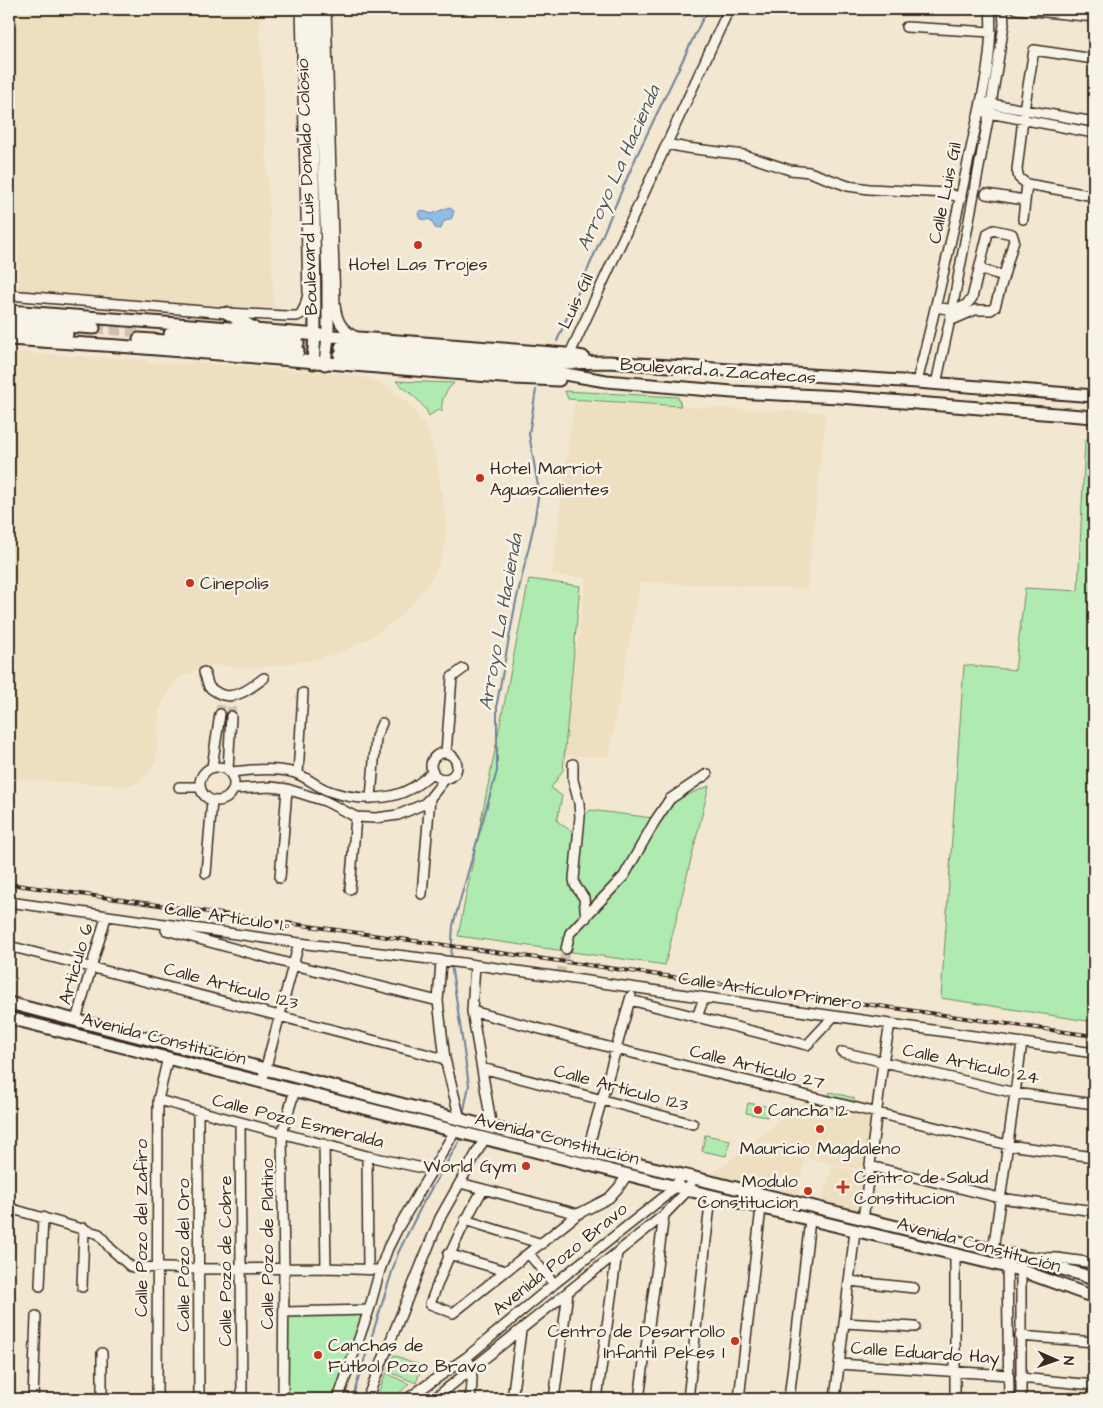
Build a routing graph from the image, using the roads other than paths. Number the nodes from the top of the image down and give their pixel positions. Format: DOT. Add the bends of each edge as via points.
graph roads {
  1 [pos="301,9"];
  2 [pos="309,9"];
  3 [pos="318,9"];
  4 [pos="326,9"];
  5 [pos="729,9"];
  6 [pos="990,9"];
  7 [pos="1003,9"];
  8 [pos="1016,9"];
  9 [pos="1052,11"];
  10 [pos="1094,17"];
  11 [pos="906,27"];
  12 [pos="991,32"];
  13 [pos="310,44"];
  14 [pos="1094,59"];
  15 [pos="303,104"];
  16 [pos="991,104"];
  17 [pos="980,106"];
  18 [pos="989,113"];
  19 [pos="1023,114"];
  20 [pos="312,118"];
  21 [pos="1094,122"];
  22 [pos="1094,133"];
  23 [pos="667,144"];
  24 [pos="1027,184"];
  25 [pos="328,189"];
  26 [pos="986,194"];
  27 [pos="1094,196"];
  28 [pos="961,198"];
  29 [pos="1025,200"];
  30 [pos="314,213"];
  31 [pos="1023,219"];
  32 [pos="307,233"];
  33 [pos="979,269"];
  34 [pos="334,272"];
  35 [pos="1004,276"];
  36 [pos="328,283"];
  37 [pos="9,295"];
  38 [pos="936,307"];
  39 [pos="952,310"];
  40 [pos="9,311"];
  41 [pos="227,313"];
  42 [pos="950,321"];
  43 [pos="9,322"];
  44 [pos="9,330"];
  45 [pos="258,330"];
  46 [pos="315,334"];
  47 [pos="140,335"];
  48 [pos="328,336"];
  49 [pos="358,338"];
  50 [pos="9,339"];
  51 [pos="298,347"];
  52 [pos="567,359"];
  53 [pos="313,363"];
  54 [pos="326,364"];
  55 [pos="606,381"];
  56 [pos="917,382"];
  57 [pos="936,384"];
  58 [pos="1094,396"];
  59 [pos="1094,417"];
  60 [pos="463,669"];
  61 [pos="205,675"];
  62 [pos="264,678"];
  63 [pos="303,693"];
  64 [pos="220,714"];
  65 [pos="231,716"];
  66 [pos="382,723"];
  67 [pos="446,754"];
  68 [pos="573,764"];
  69 [pos="212,766"];
  70 [pos="229,771"];
  71 [pos="433,772"];
  72 [pos="298,774"];
  73 [pos="707,774"];
  74 [pos="444,779"];
  75 [pos="200,786"];
  76 [pos="179,787"];
  77 [pos="234,789"];
  78 [pos="287,789"];
  79 [pos="329,791"];
  80 [pos="371,798"];
  81 [pos="430,798"];
  82 [pos="212,801"];
  83 [pos="325,801"];
  84 [pos="356,817"];
  85 [pos="206,874"];
  86 [pos="280,878"];
  87 [pos="350,889"];
  88 [pos="422,894"];
  89 [pos="9,902"];
  90 [pos="106,917"];
  91 [pos="586,918"];
  92 [pos="132,921"];
  93 [pos="299,943"];
  94 [pos="9,946"];
  95 [pos="566,949"];
  96 [pos="444,962"];
  97 [pos="294,965"];
  98 [pos="475,965"];
  99 [pos="92,967"];
  100 [pos="633,988"];
  101 [pos="704,998"];
  102 [pos="630,1000"];
  103 [pos="438,1001"];
  104 [pos="9,1003"];
  105 [pos="472,1011"];
  106 [pos="279,1016"];
  107 [pos="834,1016"];
  108 [pos="697,1017"];
  109 [pos="9,1018"];
  110 [pos="76,1020"];
  111 [pos="890,1024"];
  112 [pos="1022,1043"];
  113 [pos="616,1049"];
  114 [pos="842,1052"];
  115 [pos="1094,1053"];
  116 [pos="168,1057"];
  117 [pos="445,1059"];
  118 [pos="883,1062"];
  119 [pos="266,1068"];
  120 [pos="482,1068"];
  121 [pos="262,1082"];
  122 [pos="295,1090"];
  123 [pos="1015,1093"];
  124 [pos="602,1099"];
  125 [pos="158,1100"];
  126 [pos="1094,1104"];
  127 [pos="198,1112"];
  128 [pos="876,1113"];
  129 [pos="461,1120"];
  130 [pos="240,1123"];
  131 [pos="694,1124"];
  132 [pos="487,1127"];
  133 [pos="457,1132"];
  134 [pos="282,1133"];
  135 [pos="482,1138"];
  136 [pos="324,1144"];
  137 [pos="1008,1145"];
  138 [pos="587,1152"];
  139 [pos="367,1156"];
  140 [pos="1094,1157"];
  141 [pos="870,1166"];
  142 [pos="432,1170"];
  143 [pos="627,1175"];
  144 [pos="688,1177"];
  145 [pos="460,1183"];
  146 [pos="675,1186"];
  147 [pos="483,1189"];
  148 [pos="688,1190"];
  149 [pos="711,1196"];
  150 [pos="1000,1198"];
  151 [pos="9,1208"];
  152 [pos="761,1208"];
  153 [pos="1094,1211"];
  154 [pos="578,1214"];
  155 [pos="664,1215"];
  156 [pos="43,1217"];
  157 [pos="465,1220"];
  158 [pos="810,1220"];
  159 [pos="863,1220"];
  160 [pos="84,1228"];
  161 [pos="854,1231"];
  162 [pos="542,1244"];
  163 [pos="993,1251"];
  164 [pos="617,1253"];
  165 [pos="448,1254"];
  166 [pos="529,1254"];
  167 [pos="1007,1254"];
  168 [pos="955,1255"];
  169 [pos="1021,1258"];
  170 [pos="1094,1263"];
  171 [pos="1007,1267"];
  172 [pos="156,1268"];
  173 [pos="284,1268"];
  174 [pos="326,1268"];
  175 [pos="199,1269"];
  176 [pos="240,1269"];
  177 [pos="368,1269"];
  178 [pos="380,1270"];
  179 [pos="1020,1270"];
  180 [pos="506,1271"];
  181 [pos="1094,1280"];
  182 [pos="849,1281"];
  183 [pos="554,1284"];
  184 [pos="40,1286"];
  185 [pos="82,1287"];
  186 [pos="914,1288"];
  187 [pos="568,1292"];
  188 [pos="1094,1297"];
  189 [pos="369,1310"];
  190 [pos="284,1312"];
  191 [pos="36,1316"];
  192 [pos="844,1323"];
  193 [pos="915,1327"];
  194 [pos="521,1330"];
  195 [pos="1020,1336"];
  196 [pos="1094,1342"];
  197 [pos="102,1353"];
  198 [pos="467,1357"];
  199 [pos="839,1364"];
  200 [pos="472,1371"];
  201 [pos="954,1371"];
  202 [pos="1008,1375"];
  203 [pos="1020,1378"];
  204 [pos="1094,1385"];
  205 [pos="33,1399"];
  206 [pos="102,1399"];
  207 [pos="157,1399"];
  208 [pos="199,1399"];
  209 [pos="242,1399"];
  210 [pos="282,1399"];
  211 [pos="338,1399"];
  212 [pos="367,1399"];
  213 [pos="407,1399"];
  214 [pos="434,1399"];
  215 [pos="470,1399"];
  216 [pos="512,1399"];
  217 [pos="554,1399"];
  218 [pos="597,1399"];
  219 [pos="639,1399"];
  220 [pos="688,1399"];
  221 [pos="739,1399"];
  222 [pos="789,1399"];
  223 [pos="835,1399"];
  224 [pos="955,1399"];
  225 [pos="1009,1399"];
  226 [pos="1021,1399"];
  1 -- 15 [label="street, Boulevard Luis Donaldo Colosio"];
  2 -- 13 [label="main road, Boulevard Luis Donaldo Colosio"];
  3 -- 13 [label="main road"];
  3 -- 25 [label="main road, Boulevard Luis Donaldo Colosio"];
  4 -- 25 [label="street, Boulevard Luis Donaldo Colosio"];
  5 -- 23 [label="street, Luis Gil"];
  6 -- 12 [label="street, Calle Luis Gil"];
  7 -- 16 [label="street, Calle Luis Gil" via="1004,25"];
  8 -- 9 [label="street"];
  9 -- 10 [label="street"];
  11 -- 12 [label="street"];
  12 -- 17 [label="street, Calle Luis Gil"];
  13 -- 20 [label="main road, Boulevard Luis Donaldo Colosio"];
  14 -- 19 [label="street" via="1034,50"];
  15 -- 20 [label="main road"];
  15 -- 32 [label="street, Boulevard Luis Donaldo Colosio"];
  16 -- 17 [label="street"];
  16 -- 18 [label="street, Calle Luis Gil"];
  16 -- 19 [label="street"];
  17 -- 18 [label="street"];
  17 -- 28 [label="street, Calle Luis Gil"];
  18 -- 19 [label="street"];
  18 -- 39 [label="street, Calle Luis Gil"];
  19 -- 21 [label="street"];
  19 -- 22 [label="street"];
  19 -- 24 [label="street" via="1017,170 1019,178"];
  20 -- 30 [label="main road, Boulevard Luis Donaldo Colosio"];
  23 -- 28 [label="street" via="744,155 790,170 810,172 848,186"];
  23 -- 52 [label="street, Luis Gil"];
  24 -- 27 [label="street"];
  24 -- 29 [label="street"];
  25 -- 34 [label="street, Boulevard Luis Donaldo Colosio"];
  25 -- 36 [label="main road, Boulevard Luis Donaldo Colosio"];
  26 -- 29 [label="street"];
  28 -- 38 [label="street, Calle Luis Gil"];
  29 -- 31 [label="street"];
  30 -- 32 [label="main road"];
  30 -- 46 [label="main road, Boulevard Luis Donaldo Colosio"];
  32 -- 41 [label="street, Boulevard Luis Donaldo Colosio" via="308,294 306,306 297,316"];
  33 -- 35 [label="street"];
  33 -- 35 [label="street" via="988,234 994,230 1012,234 1014,240"];
  33 -- 39 [label="street" via="972,298 968,304"];
  34 -- 36 [label="main road"];
  34 -- 49 [label="street, Boulevard Luis Donaldo Colosio" via="336,316 343,329"];
  35 -- 42 [label="street" via="996,307 976,310"];
  36 -- 48 [label="main road, Boulevard Luis Donaldo Colosio"];
  37 -- 41 [label="street"];
  38 -- 39 [label="street"];
  38 -- 56 [label="street, Calle Luis Gil"];
  39 -- 42 [label="street, Calle Luis Gil"];
  40 -- 45 [label="main road"];
  41 -- 45 [label="main road"];
  42 -- 57 [label="street, Calle Luis Gil"];
  43 -- 44 [label="main road" via="94,332"];
  45 -- 46 [label="main road"];
  46 -- 48 [label="main road"];
  46 -- 53 [label="main road, Boulevard Luis Donaldo Colosio"];
  47 -- 51 [label="main road"];
  48 -- 49 [label="main road"];
  48 -- 54 [label="main road, Boulevard Luis Donaldo Colosio"];
  49 -- 52 [label="main road"];
  50 -- 53 [label="main road"];
  52 -- 55 [label="main road, Boulevard a Zacatecas" via="341,351 498,366"];
  52 -- 56 [label="main road, Boulevard a Zacatecas"];
  53 -- 54 [label="main road"];
  54 -- 55 [label="main road" via="514,378"];
  55 -- 59 [label="main road, Boulevard a Zacatecas"];
  56 -- 57 [label="main road, Boulevard a Zacatecas"];
  57 -- 58 [label="main road, Boulevard a Zacatecas"];
  60 -- 67 [label="street" via="452,677"];
  61 -- 62 [label="street" via="209,687 227,697"];
  63 -- 72 [label="street"];
  64 -- 69 [label="street"];
  65 -- 70 [label="street"];
  66 -- 80 [label="street" via="376,737"];
  67 -- 71 [label="street" via="435,758"];
  67 -- 74 [label="street" via="456,761 457,769"];
  68 -- 91 [label="street" via="580,817 574,879 584,898"];
  69 -- 70 [label="street"];
  69 -- 75 [label="street" via="202,774"];
  70 -- 72 [label="street" via="260,769"];
  70 -- 77 [label="street" via="234,777"];
  71 -- 74 [label="street"];
  71 -- 80 [label="street" via="411,789 394,796"];
  72 -- 79 [label="street"];
  73 -- 91 [label="street" via="670,799 624,876"];
  74 -- 81 [label="street"];
  75 -- 76 [label="street"];
  75 -- 82 [label="street" via="206,798"];
  77 -- 78 [label="street"];
  77 -- 82 [label="street" via="223,800"];
  78 -- 83 [label="street"];
  78 -- 86 [label="street"];
  79 -- 80 [label="street"];
  79 -- 83 [label="street"];
  81 -- 84 [label="street" via="398,815"];
  81 -- 88 [label="street"];
  82 -- 85 [label="street"];
  83 -- 84 [label="street"];
  84 -- 87 [label="street"];
  89 -- 90 [label="street, Calle Artículo 1.º"];
  90 -- 92 [label="street, Calle Artículo 1.º"];
  90 -- 99 [label="street, Articulo 6"];
  91 -- 95 [label="street" via="570,933"];
  92 -- 93 [label="street, Calle Artículo 1.º"];
  92 -- 97 [label="street"];
  93 -- 96 [label="street, Calle Artículo 1.º"];
  93 -- 97 [label="street"];
  94 -- 99 [label="street, Calle Artículo 123"];
  96 -- 98 [label="street, Calle Artículo Primero"];
  96 -- 103 [label="street"];
  97 -- 103 [label="street"];
  97 -- 106 [label="street"];
  98 -- 100 [label="street, Calle Artículo Primero"];
  98 -- 105 [label="street"];
  99 -- 106 [label="street, Calle Artículo 123"];
  99 -- 110 [label="street, Articulo 6"];
  100 -- 101 [label="street, Calle Artículo Primero"];
  100 -- 102 [label="street"];
  101 -- 107 [label="street, Calle Artículo Primero"];
  101 -- 108 [label="street"];
  102 -- 108 [label="street"];
  102 -- 113 [label="street"];
  103 -- 117 [label="street"];
  104 -- 110 [label="main road, Avenida Constitución"];
  105 -- 113 [label="street, Calle Artículo 27"];
  105 -- 120 [label="street"];
  106 -- 117 [label="street, Calle Artículo 123"];
  106 -- 119 [label="street"];
  107 -- 108 [label="street" via="807,1045"];
  107 -- 111 [label="street, Calle Artículo Primero"];
  109 -- 116 [label="main road, Avenida Constitución"];
  110 -- 119 [label="main road, Avenida Constitución"];
  111 -- 112 [label="street, Calle Artículo Primero"];
  111 -- 118 [label="street"];
  112 -- 115 [label="street, Calle Artículo Primero"];
  112 -- 123 [label="street"];
  113 -- 124 [label="street"];
  113 -- 128 [label="street, Calle Artículo 27"];
  114 -- 118 [label="street, Calle Artículo 24"];
  116 -- 121 [label="main road, Avenida Constitución"];
  116 -- 125 [label="street, Calle Pozo del Zafiro"];
  117 -- 129 [label="street"];
  118 -- 123 [label="street, Calle Artículo 24"];
  118 -- 128 [label="street"];
  119 -- 121 [label="street"];
  119 -- 129 [label="main road, Avenida Constitución"];
  120 -- 124 [label="street, Calle Artículo 123"];
  120 -- 132 [label="street"];
  121 -- 122 [label="main road, Avenida Constitución"];
  122 -- 133 [label="main road, Avenida Constitución"];
  122 -- 134 [label="street, Calle Pozo de Platino"];
  123 -- 126 [label="street, Calle Artículo 24"];
  123 -- 137 [label="street"];
  124 -- 131 [label="street, Calle Artículo 123"];
  124 -- 138 [label="street"];
  125 -- 127 [label="street, Calle Pozo Esmeralda"];
  125 -- 172 [label="street, Calle Pozo del Zafiro"];
  127 -- 130 [label="street, Calle Pozo Esmeralda"];
  127 -- 175 [label="street, Calle Pozo del Oro"];
  128 -- 137 [label="street, Calle Artículo 27"];
  128 -- 141 [label="street"];
  129 -- 132 [label="main road, Avenida Constitución"];
  130 -- 134 [label="street, Calle Pozo Esmeralda"];
  130 -- 176 [label="street, Calle Pozo de Cobre"];
  132 -- 138 [label="main road, Avenida Constitución"];
  133 -- 135 [label="main road, Avenida Constitución"];
  133 -- 142 [label="street"];
  134 -- 136 [label="street, Calle Pozo Esmeralda"];
  134 -- 173 [label="street, Calle Pozo de Platino"];
  135 -- 143 [label="main road, Avenida Constitución"];
  135 -- 145 [label="street"];
  136 -- 139 [label="street, Calle Pozo Esmeralda"];
  136 -- 174 [label="street"];
  137 -- 140 [label="street, Calle Artículo 27"];
  137 -- 150 [label="street"];
  138 -- 144 [label="main road, Avenida Constitución"];
  139 -- 142 [label="street, Calle Pozo Esmeralda"];
  139 -- 177 [label="street"];
  141 -- 150 [label="street"];
  141 -- 159 [label="street"];
  142 -- 178 [label="street" via="398,1228"];
  143 -- 146 [label="main road, Avenida Constitución"];
  143 -- 154 [label="street" via="609,1198"];
  144 -- 146 [label="street, Avenida Pozo Bravo"];
  144 -- 148 [label="street, Avenida Pozo Bravo"];
  144 -- 159 [label="main road, Avenida Constitución"];
  145 -- 147 [label="street"];
  145 -- 212 [label="street" via="440,1218"];
  146 -- 148 [label="main road, Avenida Constitución"];
  146 -- 183 [label="street, Avenida Pozo Bravo"];
  147 -- 154 [label="street"];
  147 -- 157 [label="street"];
  148 -- 149 [label="main road, Avenida Constitución"];
  148 -- 155 [label="street, Avenida Pozo Bravo"];
  149 -- 152 [label="main road, Avenida Constitución"];
  149 -- 220 [label="street"];
  150 -- 153 [label="street"];
  150 -- 163 [label="street"];
  151 -- 156 [label="street"];
  152 -- 158 [label="main road, Avenida Constitución"];
  152 -- 221 [label="street"];
  154 -- 162 [label="street"];
  155 -- 164 [label="street, Avenida Pozo Bravo"];
  155 -- 219 [label="street"];
  156 -- 160 [label="street"];
  156 -- 184 [label="street"];
  157 -- 162 [label="street"];
  157 -- 165 [label="street"];
  158 -- 161 [label="main road, Avenida Constitución"];
  158 -- 222 [label="street"];
  159 -- 163 [label="main road, Avenida Constitución"];
  160 -- 172 [label="street" via="99,1234 130,1266"];
  160 -- 185 [label="street"];
  161 -- 168 [label="main road, Avenida Constitución"];
  161 -- 182 [label="street"];
  162 -- 166 [label="street"];
  163 -- 167 [label="main road, Avenida Constitución"];
  164 -- 187 [label="street, Avenida Pozo Bravo"];
  164 -- 218 [label="street"];
  165 -- 180 [label="street"];
  165 -- 180 [label="street" via="430,1304 453,1313"];
  166 -- 180 [label="street"];
  166 -- 183 [label="street"];
  167 -- 169 [label="main road, Avenida Constitución"];
  167 -- 171 [label="street"];
  168 -- 171 [label="main road, Avenida Constitución"];
  168 -- 201 [label="street"];
  169 -- 170 [label="street"];
  169 -- 179 [label="street"];
  169 -- 181 [label="main road, Avenida Constitución"];
  171 -- 179 [label="main road, Avenida Constitución"];
  171 -- 202 [label="street"];
  172 -- 175 [label="street"];
  172 -- 207 [label="street, Calle Pozo del Zafiro"];
  173 -- 174 [label="street"];
  173 -- 176 [label="street"];
  173 -- 190 [label="street, Calle Pozo de Platino"];
  174 -- 177 [label="street"];
  175 -- 176 [label="street"];
  175 -- 208 [label="street, Calle Pozo del Oro"];
  176 -- 209 [label="street, Calle Pozo de Cobre"];
  177 -- 178 [label="street"];
  178 -- 189 [label="street"];
  179 -- 188 [label="main road, Avenida Constitución"];
  179 -- 195 [label="street"];
  182 -- 186 [label="street"];
  182 -- 192 [label="street"];
  183 -- 198 [label="street, Avenida Pozo Bravo"];
  187 -- 194 [label="street, Avenida Pozo Bravo"];
  187 -- 217 [label="street"];
  189 -- 190 [label="street"];
  189 -- 211 [label="street"];
  190 -- 210 [label="street, Calle Pozo de Platino"];
  191 -- 205 [label="street"];
  192 -- 193 [label="street"];
  192 -- 199 [label="street"];
  194 -- 200 [label="street, Avenida Pozo Bravo"];
  194 -- 216 [label="street"];
  195 -- 196 [label="street"];
  195 -- 203 [label="street"];
  197 -- 206 [label="street"];
  198 -- 200 [label="street"];
  198 -- 213 [label="street, Avenida Pozo Bravo"];
  199 -- 201 [label="street, Calle Eduardo Hay"];
  199 -- 223 [label="street"];
  200 -- 214 [label="street, Avenida Pozo Bravo"];
  200 -- 215 [label="street"];
  201 -- 202 [label="street, Calle Eduardo Hay"];
  201 -- 224 [label="street"];
  202 -- 225 [label="street"];
  203 -- 204 [label="street, Calle Eduardo Hay"];
  203 -- 226 [label="street"];
}
